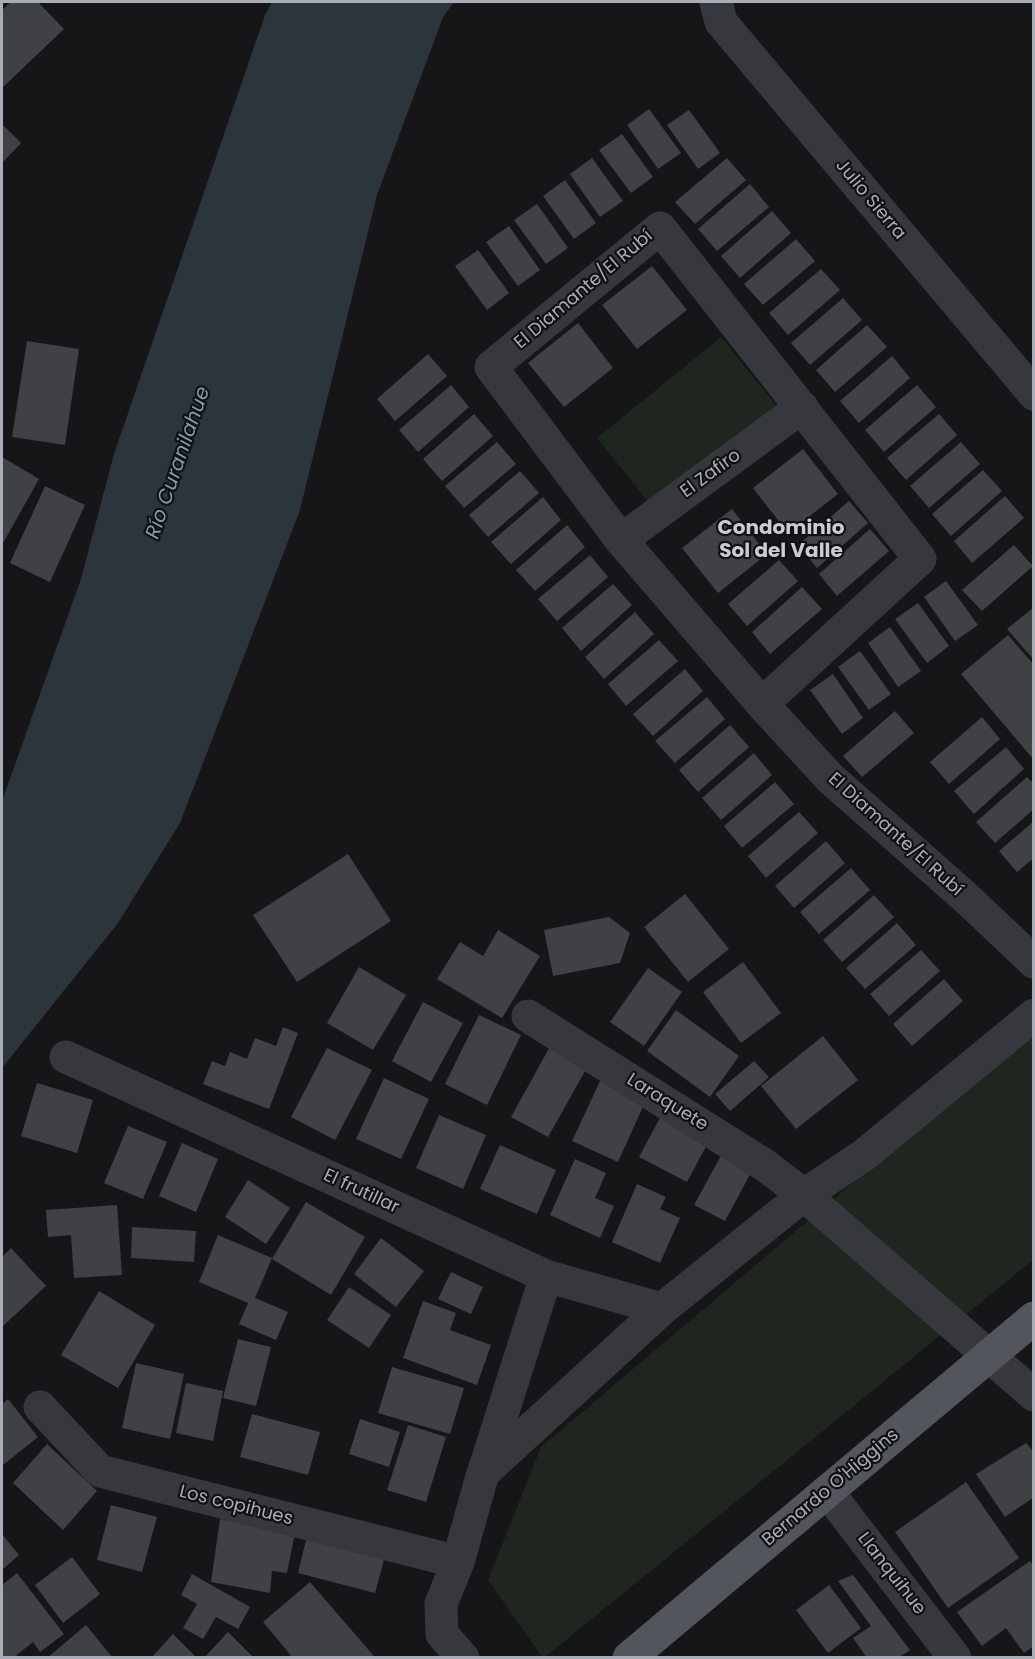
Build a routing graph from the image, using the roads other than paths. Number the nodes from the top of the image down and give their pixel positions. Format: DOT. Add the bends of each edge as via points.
graph roads {
  1 [pos="716,2"];
  2 [pos="1034,394"];
  3 [pos="802,407"];
  4 [pos="621,540"];
  5 [pos="762,704"];
  6 [pos="1034,962"];
  7 [pos="1034,1015"];
  8 [pos="528,1016"];
  9 [pos="66,1057"];
  10 [pos="804,1195"];
  11 [pos="546,1276"];
  12 [pos="662,1309"];
  13 [pos="1034,1318"];
  14 [pos="988,1356"];
  15 [pos="1034,1395"];
  16 [pos="40,1407"];
  17 [pos="483,1473"];
  18 [pos="827,1491"];
  19 [pos="458,1562"];
  20 [pos="639,1654"];
  21 [pos="463,1658"];
  22 [pos="955,1658"];
  1 -- 2 [label="street, Julio Sierra" via="721,22"];
  3 -- 4 [label="street, El Zafiro"];
  3 -- 4 [label="street, El Diamante/El Rubí" via="660,228 491,368"];
  3 -- 5 [label="street, El Diamante/El Rubí" via="920,559"];
  4 -- 5 [label="street, El Diamante/El Rubí"];
  5 -- 6 [label="street, El Diamante/El Rubí" via="830,778"];
  7 -- 10 [label="street" via="864,1155"];
  8 -- 10 [label="street, Laraquete" via="766,1166"];
  9 -- 11 [label="street, El frutillar"];
  10 -- 12 [label="street"];
  10 -- 14 [label="street, Laraquete"];
  11 -- 12 [label="street, El frutillar"];
  11 -- 17 [label="street"];
  12 -- 17 [label="street"];
  13 -- 14 [label="main road, Bernardo O'Higgins"];
  14 -- 15 [label="street, Laraquete"];
  14 -- 18 [label="main road, Bernardo O'Higgins"];
  16 -- 19 [label="street, Los copihues" via="100,1471"];
  17 -- 19 [label="street"];
  18 -- 20 [label="main road, Bernardo O'Higgins"];
  18 -- 22 [label="street, Llanquihue"];
  19 -- 21 [label="street" via="441,1604 442,1634"];
}
